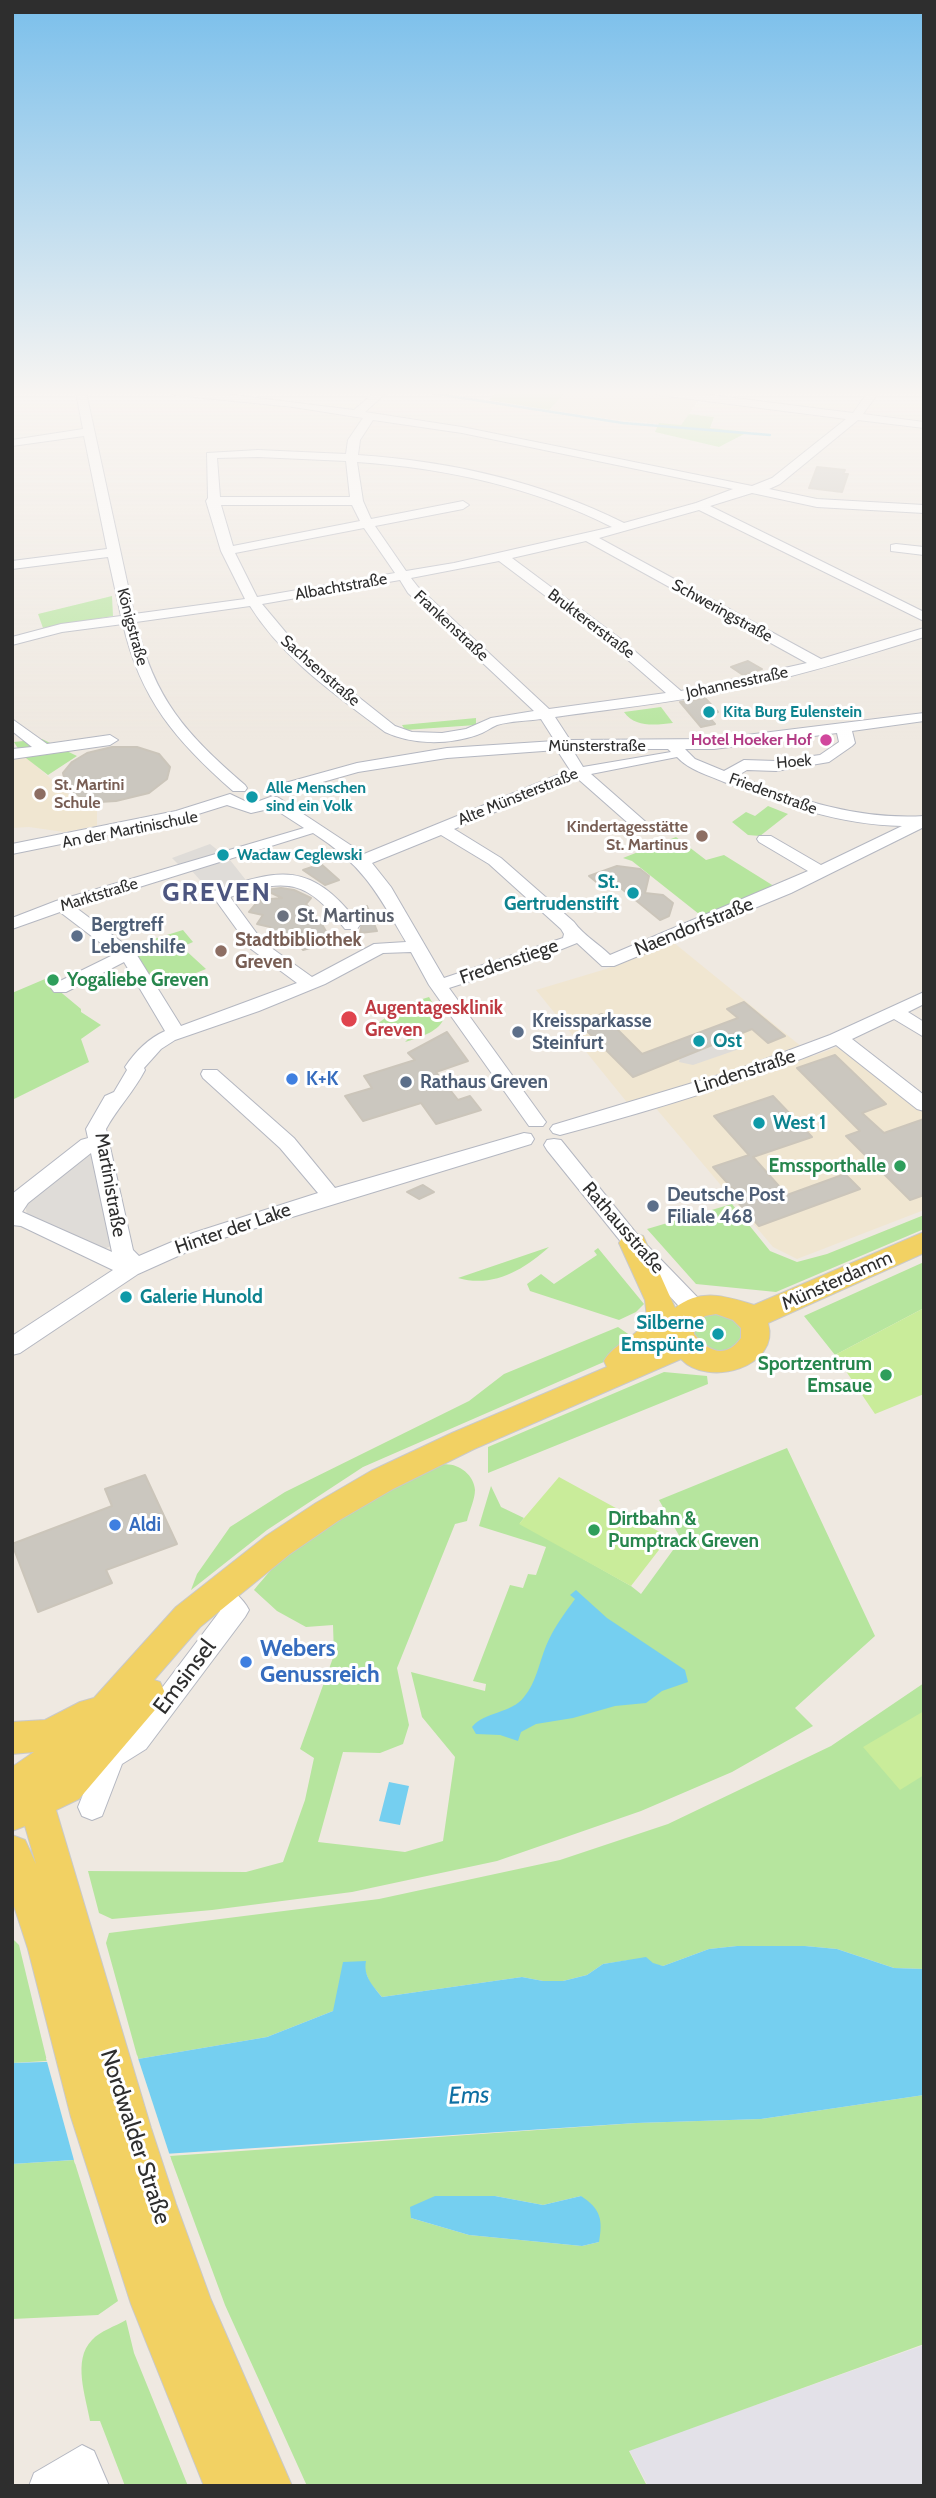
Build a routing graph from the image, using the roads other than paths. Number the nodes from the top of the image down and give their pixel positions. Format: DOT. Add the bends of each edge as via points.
graph roads {
  1 [pos="105,509"];
  2 [pos="214,509"];
  3 [pos="360,509"];
  4 [pos="445,509"];
  5 [pos="589,509"];
  6 [pos="691,509"];
  7 [pos="705,509"];
  8 [pos="367,524"];
  9 [pos="624,527"];
  10 [pos="589,537"];
  11 [pos="896,548"];
  12 [pos="227,551"];
  13 [pos="924,551"];
  14 [pos="114,552"];
  15 [pos="502,557"];
  16 [pos="12,565"];
  17 [pos="402,577"];
  18 [pos="251,601"];
  19 [pos="924,617"];
  20 [pos="130,620"];
  21 [pos="923,633"];
  22 [pos="12,641"];
  23 [pos="819,664"];
  24 [pos="678,696"];
  25 [pos="545,713"];
  26 [pos="924,717"];
  27 [pos="12,723"];
  28 [pos="844,729"];
  29 [pos="110,740"];
  30 [pos="565,745"];
  31 [pos="45,750"];
  32 [pos="676,752"];
  33 [pos="12,754"];
  34 [pos="579,772"];
  35 [pos="726,777"];
  36 [pos="235,798"];
  37 [pos="268,800"];
  38 [pos="924,821"];
  39 [pos="642,827"];
  40 [pos="442,828"];
  41 [pos="306,832"];
  42 [pos="765,839"];
  43 [pos="16,848"];
  44 [pos="359,862"];
  45 [pos="821,872"];
  46 [pos="62,905"];
  47 [pos="12,924"];
  48 [pos="351,925"];
  49 [pos="573,934"];
  50 [pos="418,947"];
  51 [pos="129,956"];
  52 [pos="308,982"];
  53 [pos="438,985"];
  54 [pos="60,988"];
  55 [pos="924,998"];
  56 [pos="896,1012"];
  57 [pos="924,1031"];
  58 [pos="176,1033"];
  59 [pos="840,1039"];
  60 [pos="210,1074"];
  61 [pos="924,1105"];
  62 [pos="530,1131"];
  63 [pos="557,1137"];
  64 [pos="100,1143"];
  65 [pos="331,1196"];
  66 [pos="12,1212"];
  67 [pos="12,1218"];
  68 [pos="633,1242"];
  69 [pos="924,1242"];
  70 [pos="133,1267"];
  71 [pos="694,1308"];
  72 [pos="750,1320"];
  73 [pos="684,1346"];
  74 [pos="12,1347"];
  75 [pos="577,1391"];
  76 [pos="218,1594"];
  77 [pos="121,1695"];
  78 [pos="12,1738"];
  79 [pos="106,1752"];
  80 [pos="18,1793"];
  81 [pos="92,1807"];
  82 [pos="17,1871"];
  83 [pos="63,1944"];
  84 [pos="172,2304"];
  85 [pos="87,2474"];
  86 [pos="47,2486"];
  87 [pos="228,2486"];
  88 [pos="268,2486"];
  1 -- 14 [label="street, Königstraße"];
  2 -- 12 [label="street, Sachsenstraße"];
  3 -- 8 [label="street, Frankenstraße"];
  4 -- 8 [label="street"];
  5 -- 9 [label="street"];
  6 -- 9 [label="street, Albachtstraße"];
  7 -- 19 [label="street"];
  8 -- 12 [label="street"];
  8 -- 17 [label="street, Frankenstraße"];
  9 -- 10 [label="street, Albachtstraße"];
  10 -- 15 [label="street, Albachtstraße"];
  10 -- 23 [label="street, Schweringstraße"];
  11 -- 13 [label="street"];
  12 -- 18 [label="street, Sachsenstraße"];
  14 -- 16 [label="street"];
  14 -- 20 [label="street, Königstraße"];
  15 -- 17 [label="street, Albachtstraße"];
  15 -- 24 [label="street, Bruktererstraße" via="617,643"];
  17 -- 18 [label="street, Albachtstraße"];
  17 -- 25 [label="street, Frankenstraße"];
  18 -- 20 [label="street, Albachtstraße"];
  18 -- 25 [label="street, Sachsenstraße" via="297,655 403,736 469,733 491,722"];
  20 -- 22 [label="street, Albachtstraße" via="61,628"];
  20 -- 36 [label="street, Königstraße" via="146,678 159,702"];
  21 -- 23 [label="street, Johannesstraße"];
  23 -- 24 [label="street, Johannesstraße"];
  24 -- 25 [label="street, Johannesstraße"];
  25 -- 30 [label="street, Frankenstraße"];
  26 -- 28 [label="street, Münsterstraße"];
  27 -- 31 [label="street"];
  28 -- 32 [label="street, Münsterstraße"];
  28 -- 35 [label="street, Hoek" via="847,743 824,759 744,765"];
  29 -- 31 [label="street"];
  30 -- 32 [label="street, Münsterstraße"];
  30 -- 34 [label="street, Frankenstraße" via="564,752"];
  30 -- 37 [label="street, Münsterstraße" via="400,760 336,773"];
  31 -- 33 [label="street"];
  32 -- 34 [label="street, Alte Münsterstraße"];
  32 -- 35 [label="street, Friedenstraße"];
  34 -- 39 [label="street"];
  34 -- 40 [label="street, Alte Münsterstraße"];
  35 -- 38 [label="street, Friedenstraße" via="822,812"];
  36 -- 37 [label="street"];
  36 -- 37 [label="street" via="258,785"];
  36 -- 43 [label="street, An der Martinischule" via="126,833"];
  37 -- 41 [label="street"];
  37 -- 44 [label="street" via="341,844"];
  38 -- 45 [label="street, Naendorfstraße"];
  40 -- 44 [label="street, Alte Münsterstraße"];
  40 -- 49 [label="street, Fredenstiege" via="495,861"];
  41 -- 44 [label="street"];
  41 -- 46 [label="street, Marktstraße"];
  42 -- 45 [label="street"];
  44 -- 50 [label="street" via="380,883"];
  45 -- 49 [label="street, Naendorfstraße" via="608,961"];
  46 -- 47 [label="street, Marktstraße"];
  46 -- 51 [label="street"];
  48 -- 52 [label="street" via="327,897 302,879 278,877 220,895 253,945"];
  49 -- 53 [label="street, Fredenstiege" via="570,942"];
  50 -- 52 [label="street, Martinistraße" via="380,948"];
  50 -- 53 [label="street"];
  51 -- 54 [label="street"];
  51 -- 58 [label="street"];
  52 -- 58 [label="street, Martinistraße"];
  53 -- 62 [label="street"];
  55 -- 56 [label="street, Lindenstraße"];
  56 -- 57 [label="street"];
  56 -- 59 [label="street, Lindenstraße"];
  58 -- 64 [label="street, Martinistraße" via="154,1045 134,1067 121,1096 112,1100 96,1129"];
  59 -- 61 [label="street"];
  59 -- 63 [label="street, Lindenstraße"];
  60 -- 65 [label="street" via="287,1143"];
  62 -- 63 [label="street" via="551,1123"];
  62 -- 65 [label="street, Hinter der Lake"];
  63 -- 68 [label="street, Rathausstraße"];
  64 -- 66 [label="street" via="88,1145 20,1198"];
  64 -- 70 [label="street, Martinistraße" via="123,1252"];
  65 -- 70 [label="street, Hinter der Lake" via="200,1238"];
  67 -- 70 [label="street"];
  68 -- 71 [label="street, Rathausstraße"];
  68 -- 75 [label="main road" via="659,1300 662,1318 648,1341"];
  69 -- 72 [label="main road, Münsterdamm"];
  70 -- 74 [label="street"];
  71 -- 72 [label="main road" via="729,1307"];
  71 -- 73 [label="main road" via="680,1321 679,1337"];
  72 -- 73 [label="main road" via="757,1337 754,1346 737,1359 714,1361"];
  73 -- 75 [label="main road"];
  75 -- 76 [label="main road" via="382,1480 278,1545"];
  76 -- 77 [label="main road" via="188,1617"];
  76 -- 79 [label="main road" via="195,1636"];
  77 -- 78 [label="main road" via="57,1732"];
  77 -- 80 [label="main road" via="76,1744"];
  79 -- 80 [label="main road" via="66,1787"];
  79 -- 81 [label="street"];
  80 -- 83 [label="main road, Nordwalder Straße" via="44,1826"];
  82 -- 83 [label="main road, Nordwalder Straße"];
  83 -- 84 [label="main road, Nordwalder Straße" via="130,2128"];
  84 -- 87 [label="main road, Nordwalder Straße"];
  84 -- 88 [label="main road, Nordwalder Straße"];
  85 -- 86 [label="street"];
}
